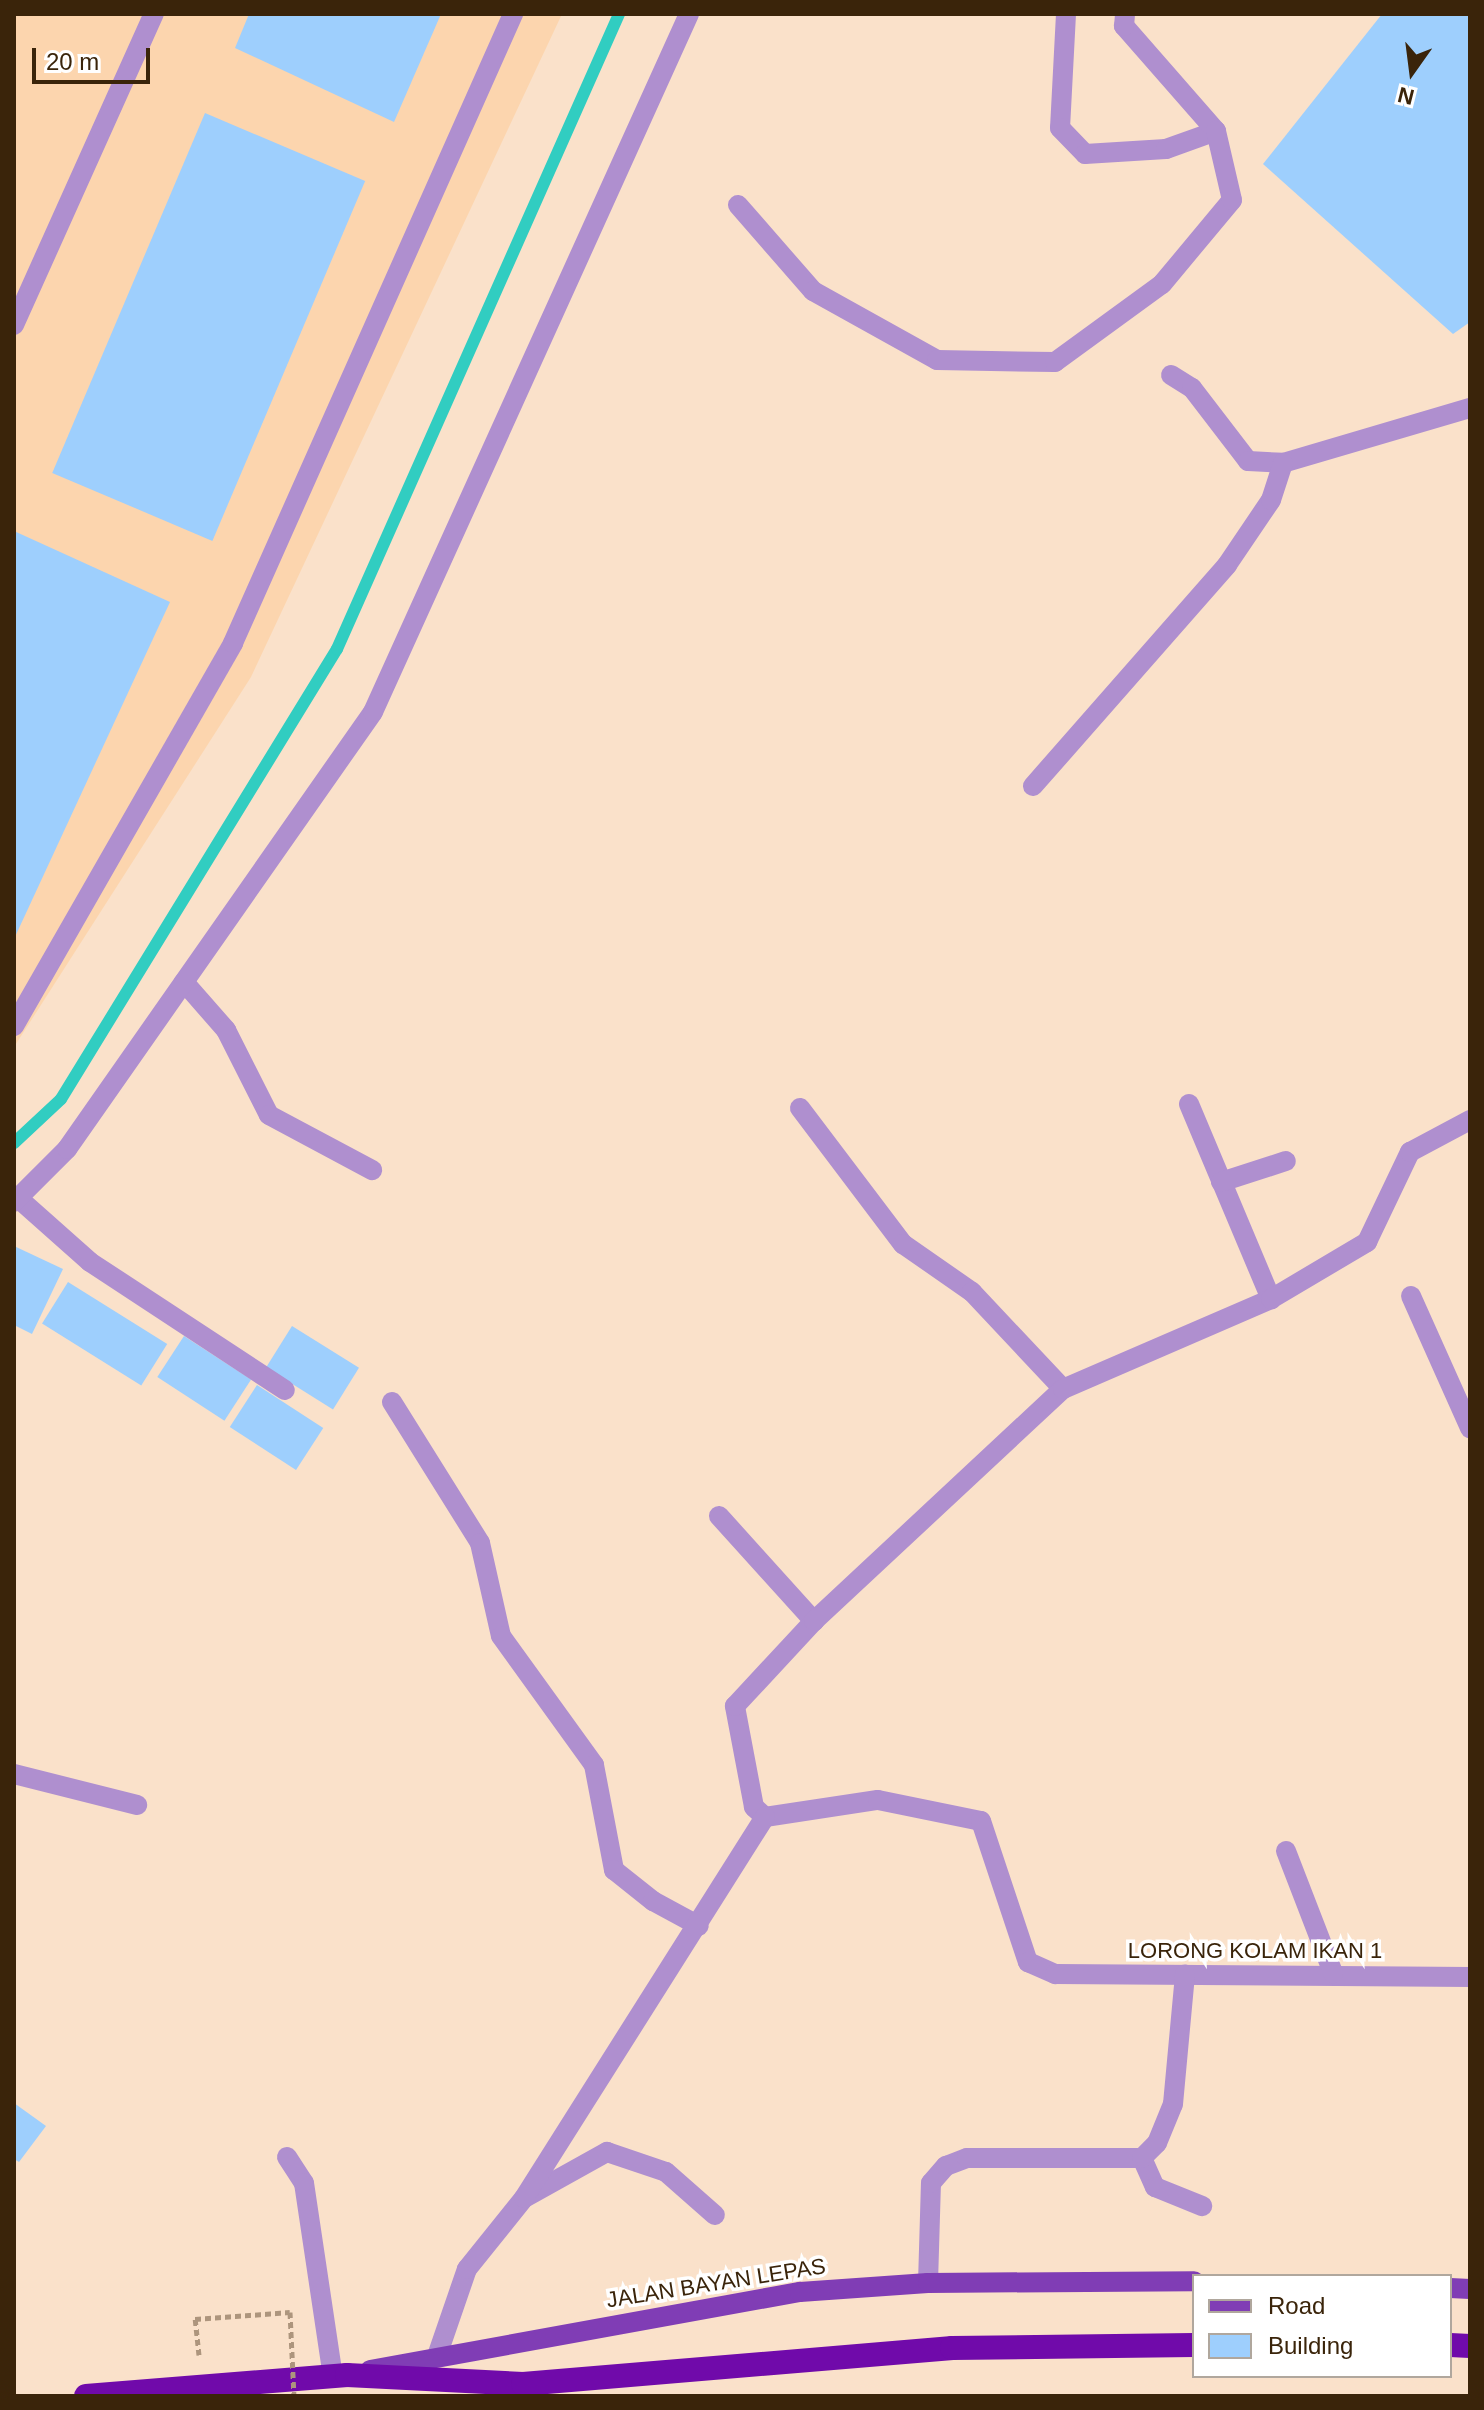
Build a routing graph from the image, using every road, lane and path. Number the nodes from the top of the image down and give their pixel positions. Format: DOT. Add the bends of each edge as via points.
graph roads {
  1 [pos="154,14"];
  2 [pos="513,14"];
  3 [pos="689,14"];
  4 [pos="1066,14"];
  5 [pos="1125,14"];
  6 [pos="1216,131"];
  7 [pos="738,205"];
  8 [pos="14,325"];
  9 [pos="1171,375"];
  10 [pos="1470,408"];
  11 [pos="1283,463"];
  12 [pos="1033,786"];
  13 [pos="184,982"];
  14 [pos="14,1026"];
  15 [pos="1189,1104"];
  16 [pos="800,1108"];
  17 [pos="1470,1120"];
  18 [pos="1286,1161"];
  19 [pos="372,1170"];
  20 [pos="1221,1182"];
  21 [pos="16,1200"];
  22 [pos="1411,1296"];
  23 [pos="1271,1299"];
  24 [pos="1063,1389"];
  25 [pos="285,1390"];
  26 [pos="392,1402"];
  27 [pos="1470,1428"];
  28 [pos="719,1516"];
  29 [pos="814,1621"];
  30 [pos="14,1774"];
  31 [pos="137,1805"];
  32 [pos="765,1817"];
  33 [pos="1286,1851"];
  34 [pos="699,1926"];
  35 [pos="1333,1973"];
  36 [pos="1185,1975"];
  37 [pos="1470,1977"];
  38 [pos="287,2157"];
  39 [pos="1142,2158"];
  40 [pos="524,2198"];
  41 [pos="1202,2206"];
  42 [pos="715,2215"];
  43 [pos="1192,2281"];
  44 [pos="928,2283"];
  45 [pos="195,2319"];
  46 [pos="1192,2345"];
  47 [pos="437,2356"];
  48 [pos="340,2376"];
  49 [pos="86,2396"];
  50 [pos="294,2396"];
  1 -- 8 [label="street"];
  2 -- 14 [label="street" via="233,643"];
  3 -- 13 [label="street" via="373,712"];
  4 -- 6 [label="street" via="1060,128 1085,154 1166,149"];
  5 -- 6 [label="street" via="1124,26"];
  6 -- 7 [label="street" via="1232,200 1162,284 1055,362 937,360 813,291"];
  9 -- 11 [label="street" via="1192,388 1248,461"];
  10 -- 11 [label="street"];
  11 -- 12 [label="street" via="1271,500 1227,565"];
  13 -- 19 [label="street" via="226,1030 269,1115"];
  13 -- 21 [label="street" via="67,1149"];
  15 -- 20 [label="street"];
  16 -- 24 [label="street" via="903,1244 972,1292"];
  17 -- 23 [label="street" via="1410,1152 1367,1242"];
  18 -- 20 [label="street"];
  20 -- 23 [label="street"];
  21 -- 25 [label="street" via="90,1262"];
  22 -- 27 [label="street"];
  23 -- 24 [label="street"];
  24 -- 29 [label="street"];
  26 -- 34 [label="street" via="480,1543 501,1636 594,1765 614,1870 653,1901"];
  28 -- 29 [label="street"];
  29 -- 32 [label="street" via="735,1706 754,1807"];
  30 -- 31 [label="street"];
  32 -- 34 [label="street"];
  32 -- 36 [label="street, LORONG KOLAM IKAN 1" via="878,1800 981,1821 1028,1962 1055,1974"];
  33 -- 35 [label="street"];
  34 -- 40 [label="street"];
  35 -- 36 [label="street, LORONG KOLAM IKAN 1"];
  35 -- 37 [label="street, LORONG KOLAM IKAN 1"];
  36 -- 39 [label="street" via="1173,2104 1157,2143"];
  38 -- 48 [label="street" via="304,2183"];
  39 -- 41 [label="street" via="1155,2187"];
  39 -- 44 [label="street" via="967,2158 946,2166 931,2183"];
  40 -- 42 [label="street" via="607,2152 666,2172"];
  40 -- 47 [label="street" via="467,2269"];
  43 -- 44 [label="main road, JALAN BAYAN LEPAS"];
  44 -- 47 [label="main road, JALAN BAYAN LEPAS" via="800,2292"];
  45 -- 50 [label="path, bridge" via="290,2312"];
  46 -- 48 [label="highway, JALAN BAYAN LEPAS" via="952,2348 523,2384"];
  47 -- 48 [label="main road, JALAN BAYAN LEPAS"];
  48 -- 49 [label="highway, JALAN BAYAN LEPAS"];
}
